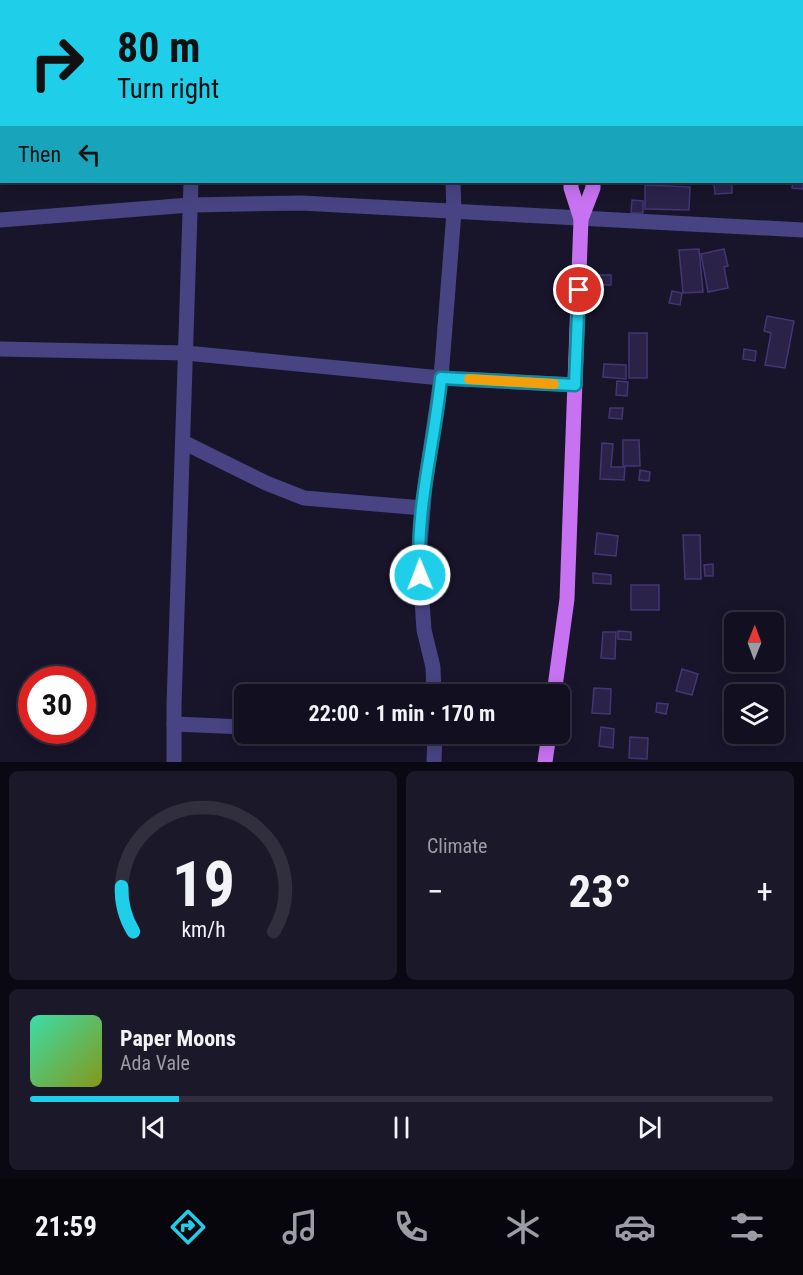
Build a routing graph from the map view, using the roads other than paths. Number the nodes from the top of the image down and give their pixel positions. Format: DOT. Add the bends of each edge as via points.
graph roads {
  1 [pos="191,183"];
  2 [pos="453,183"];
  3 [pos="571,183"];
  4 [pos="593,183"];
  5 [pos="190,205"];
  6 [pos="454,212"];
  7 [pos="582,219"];
  8 [pos="0,220"];
  9 [pos="803,230"];
  10 [pos="0,349"];
  11 [pos="186,353"];
  12 [pos="441,378"];
  13 [pos="575,385"];
  14 [pos="183,442"];
  15 [pos="423,508"];
  16 [pos="434,684"];
  17 [pos="555,684"];
  18 [pos="174,724"];
  19 [pos="234,727"];
  20 [pos="435,744"];
  21 [pos="548,744"];
  22 [pos="174,762"];
  23 [pos="434,762"];
  24 [pos="545,762"];
  1 -- 5 [label="street"];
  2 -- 6 [label="street"];
  3 -- 7 [label="main road"];
  4 -- 7 [label="main road"];
  5 -- 6 [label="street" via="301,203"];
  5 -- 8 [label="street"];
  5 -- 11 [label="street"];
  6 -- 7 [label="street"];
  6 -- 12 [label="street"];
  7 -- 9 [label="street"];
  7 -- 13 [label="main road"];
  10 -- 11 [label="street"];
  11 -- 12 [label="street"];
  11 -- 14 [label="street"];
  12 -- 13 [label="street"];
  12 -- 15 [label="street"];
  13 -- 17 [label="main road" via="567,599"];
  14 -- 15 [label="street" via="304,498"];
  14 -- 18 [label="street"];
  15 -- 16 [label="street" via="419,557 424,630"];
  18 -- 19 [label="street"];
  18 -- 22 [label="street"];
  20 -- 23 [label="street"];
  21 -- 24 [label="main road"];
}
